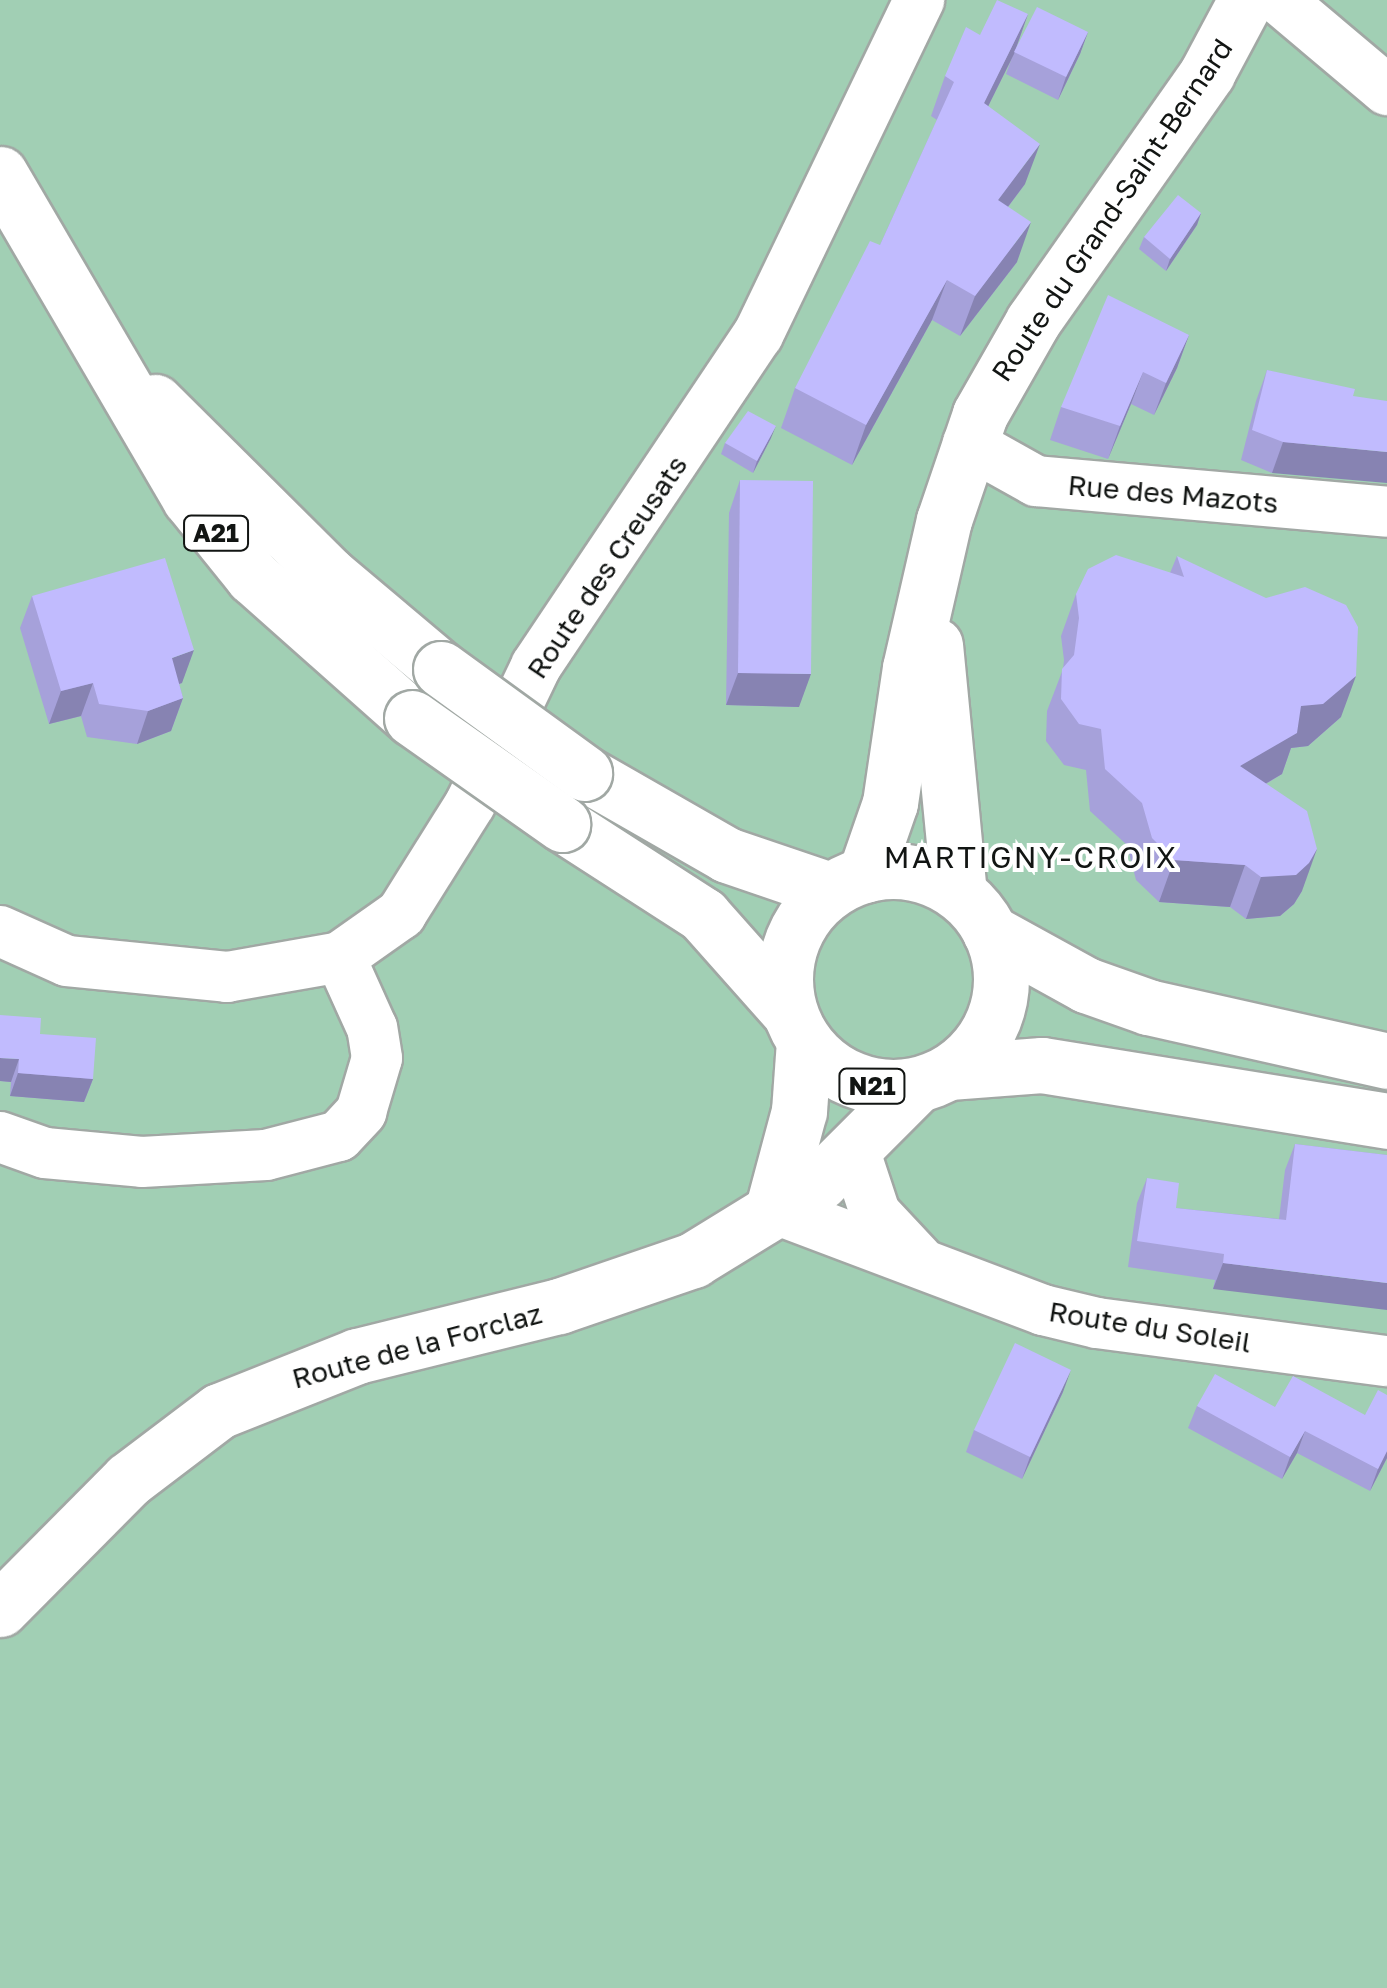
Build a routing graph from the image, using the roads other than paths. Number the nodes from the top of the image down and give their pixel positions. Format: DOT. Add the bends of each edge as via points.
graph roads {
  1 [pos="919,0"];
  2 [pos="1246,0"];
  3 [pos="1280,0"];
  4 [pos="1387,90"];
  5 [pos="0,174"];
  6 [pos="73,304"];
  7 [pos="962,460"];
  8 [pos="1387,512"];
  9 [pos="930,582"];
  10 [pos="848,882"];
  11 [pos="975,912"];
  12 [pos="0,930"];
  13 [pos="340,957"];
  14 [pos="797,1026"];
  15 [pos="1387,1062"];
  16 [pos="933,1079"];
  17 [pos="1387,1121"];
  18 [pos="0,1136"];
  19 [pos="855,1152"];
  20 [pos="772,1208"];
  21 [pos="922,1262"];
  22 [pos="1387,1361"];
  23 [pos="0,1609"];
  1 -- 13 [label="street, Route des Creusats" via="758,335 536,666 439,858 401,914"];
  2 -- 7 [label="main road, Route du Grand-Saint-Bernard" via="1207,74 1032,321"];
  3 -- 4 [label="street"];
  5 -- 6 [label="main road, A21"];
  6 -- 10 [label="main road, A21, bridge" via="211,458 328,573 441,669 584,773 727,855"];
  6 -- 14 [label="main road, A21, bridge" via="221,539 295,618 412,718 703,915"];
  7 -- 8 [label="street, Rue des Mazots" via="1036,481"];
  7 -- 9 [label="main road, Route du Grand-Saint-Bernard"];
  9 -- 10 [label="main road, Route du Grand-Saint-Bernard" via="890,803"];
  9 -- 11 [label="main road"];
  10 -- 11 [label="main road" via="914,872"];
  10 -- 14 [label="main road" via="795,933 784,972"];
  11 -- 15 [label="main road" via="1086,984 1148,1007"];
  11 -- 16 [label="main road" via="1002,974 998,1010 981,1043"];
  12 -- 13 [label="street, Route des Creusats" via="67,960 165,975 264,975"];
  13 -- 18 [label="street" via="372,1028 377,1058 361,1112 330,1140 266,1155 129,1162 45,1152"];
  14 -- 16 [label="main road, N21" via="846,1077 878,1087"];
  14 -- 20 [label="main road" via="799,1112"];
  16 -- 17 [label="main road, N21" via="1042,1065"];
  16 -- 19 [label="main road, Route de la Forclaz"];
  19 -- 20 [label="main road, Route de la Forclaz" via="820,1182"];
  19 -- 21 [label="street, Route du Soleil" via="875,1214"];
  20 -- 21 [label="street, Route du Soleil"];
  20 -- 23 [label="main road, Route de la Forclaz" via="715,1248 625,1287 358,1356 218,1411 128,1480"];
  21 -- 22 [label="street, Route du Soleil" via="1000,1296 1097,1323"];
}
